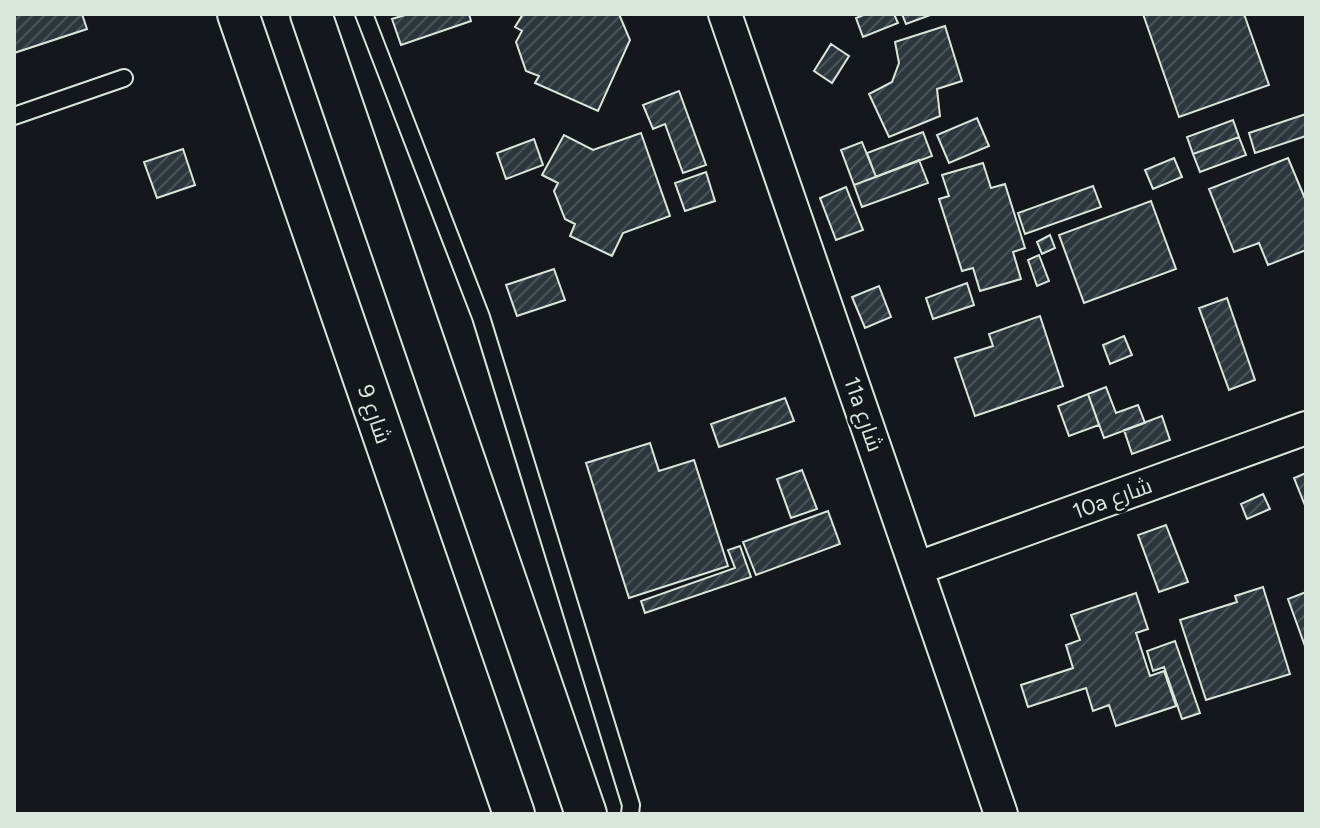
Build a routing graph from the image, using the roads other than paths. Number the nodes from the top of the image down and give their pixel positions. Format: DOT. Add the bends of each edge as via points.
graph roads {
  1 [pos="238,14"];
  2 [pos="311,14"];
  3 [pos="364,14"];
  4 [pos="731,16"];
  5 [pos="124,78"];
  6 [pos="14,116"];
  7 [pos="1306,428"];
  8 [pos="918,568"];
  9 [pos="514,814"];
  10 [pos="586,814"];
  11 [pos="630,814"];
  12 [pos="1001,814"];
  1 -- 9 [label="street, شارع 9"];
  2 -- 10 [label="street"];
  3 -- 11 [label="lane" via="481,317"];
  4 -- 8 [label="street, 11a شارع"];
  5 -- 6 [label="lane"];
  7 -- 8 [label="street, 10a شارع"];
  8 -- 12 [label="street, 11a شارع"];
}
